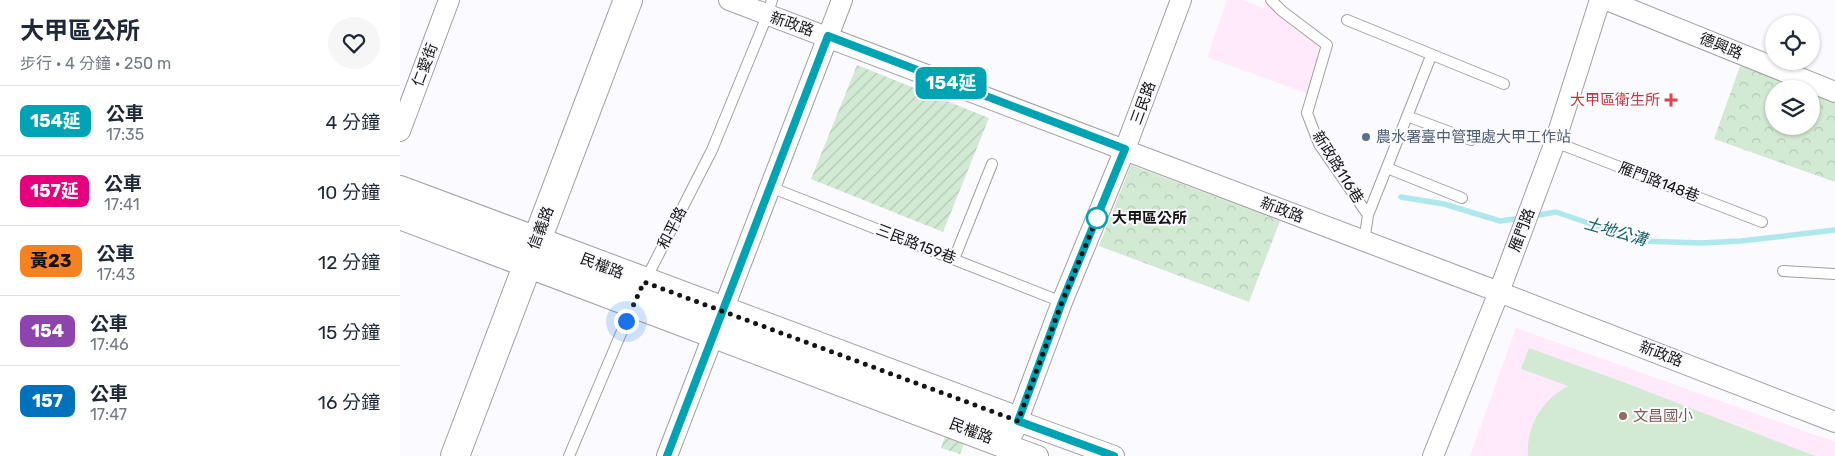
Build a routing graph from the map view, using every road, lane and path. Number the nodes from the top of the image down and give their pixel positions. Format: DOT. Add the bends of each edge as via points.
graph roads {
  1 [pos="449,0"];
  2 [pos="628,0"];
  3 [pos="729,0"];
  4 [pos="842,0"];
  5 [pos="1181,0"];
  6 [pos="1270,0"];
  7 [pos="1600,0"];
  8 [pos="1607,0"];
  9 [pos="770,8"];
  10 [pos="1347,20"];
  11 [pos="828,36"];
  12 [pos="1431,56"];
  13 [pos="1504,84"];
  14 [pos="1835,92"];
  15 [pos="1407,116"];
  16 [pos="400,130"];
  17 [pos="1471,140"];
  18 [pos="1555,142"];
  19 [pos="1125,149"];
  20 [pos="992,164"];
  21 [pos="1387,168"];
  22 [pos="770,187"];
  23 [pos="400,190"];
  24 [pos="1462,198"];
  25 [pos="400,215"];
  26 [pos="1368,215"];
  27 [pos="1762,222"];
  28 [pos="1364,242"];
  29 [pos="532,252"];
  30 [pos="954,259"];
  31 [pos="1783,271"];
  32 [pos="1835,274"];
  33 [pos="1499,292"];
  34 [pos="639,293"];
  35 [pos="1062,302"];
  36 [pos="718,322"];
  37 [pos="1835,422"];
  38 [pos="1010,441"];
  39 [pos="455,456"];
  40 [pos="570,456"];
  41 [pos="667,456"];
  42 [pos="1038,456"];
  43 [pos="1114,456"];
  44 [pos="1433,456"];
  1 -- 16 [label="street, 仁愛街"];
  2 -- 29 [label="street, 信義路"];
  3 -- 9 [label="street, 新政路"];
  4 -- 11 [label="street"];
  5 -- 19 [label="street, 三民路"];
  6 -- 26 [label="lane, 新政路116巷" via="1327,45 1307,113 1319,144"];
  7 -- 18 [label="street, 雁門路"];
  8 -- 14 [label="street, 德興路"];
  9 -- 11 [label="street, 新政路"];
  9 -- 34 [label="lane, 和平路" via="712,150"];
  10 -- 12 [label="lane"];
  11 -- 19 [label="street, 新政路"];
  11 -- 22 [label="street"];
  12 -- 13 [label="lane"];
  12 -- 15 [label="lane, 新政路116巷"];
  15 -- 17 [label="lane"];
  15 -- 21 [label="lane, 新政路116巷"];
  18 -- 27 [label="lane, 雁門路148巷"];
  18 -- 33 [label="street, 雁門路"];
  19 -- 28 [label="street, 新政路"];
  19 -- 35 [label="street, 三民路"];
  20 -- 30 [label="lane"];
  21 -- 24 [label="lane"];
  21 -- 26 [label="lane, 新政路116巷"];
  22 -- 30 [label="lane, 三民路159巷"];
  22 -- 36 [label="street"];
  23 -- 29 [label="street, 民權路"];
  25 -- 29 [label="street, 民權路"];
  26 -- 28 [label="lane, 新政路116巷"];
  28 -- 33 [label="street, 新政路"];
  29 -- 34 [label="street, 民權路"];
  29 -- 39 [label="street, 信義路"];
  30 -- 35 [label="lane, 三民路159巷"];
  31 -- 32 [label="lane"];
  33 -- 37 [label="street, 新政路"];
  33 -- 44 [label="street, 雁門路"];
  34 -- 36 [label="street, 民權路"];
  34 -- 40 [label="lane, 和平路"];
  35 -- 38 [label="street, 三民路"];
  36 -- 38 [label="street, 民權路"];
  36 -- 41 [label="street"];
  38 -- 42 [label="street, 民權路"];
  38 -- 43 [label="street, 民權路"];
}
